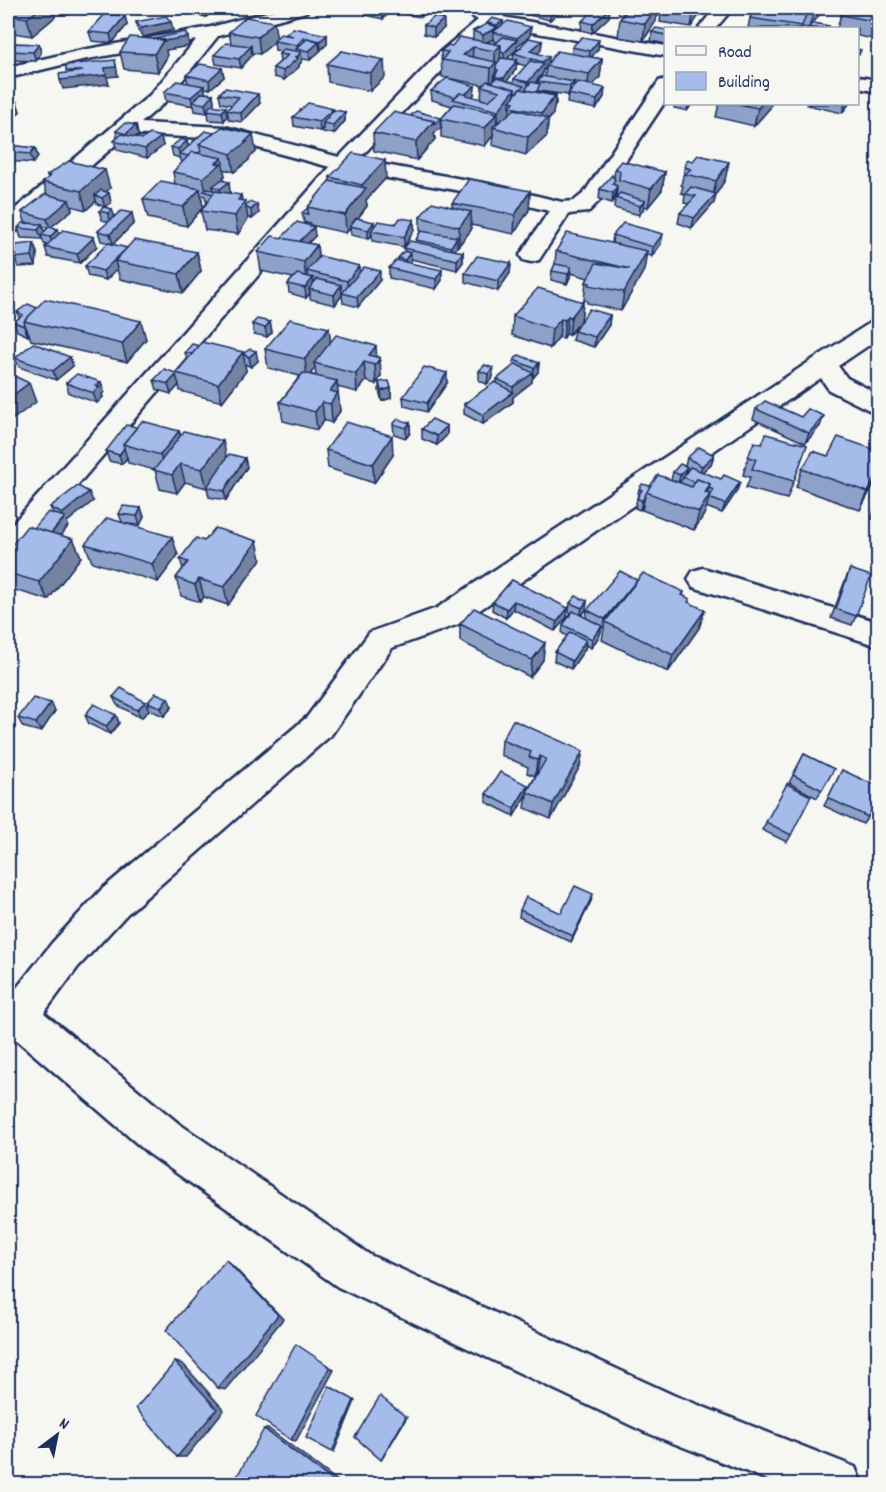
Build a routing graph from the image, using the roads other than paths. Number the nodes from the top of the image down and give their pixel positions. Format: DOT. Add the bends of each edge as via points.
graph roads {
  1 [pos="300,8"];
  2 [pos="452,8"];
  3 [pos="724,8"];
  4 [pos="495,13"];
  5 [pos="708,27"];
  6 [pos="212,32"];
  7 [pos="29,48"];
  8 [pos="664,51"];
  9 [pos="82,55"];
  10 [pos="8,72"];
  11 [pos="859,83"];
  12 [pos="879,86"];
  13 [pos="664,88"];
  14 [pos="126,128"];
  15 [pos="343,164"];
  16 [pos="562,208"];
  17 [pos="8,226"];
  18 [pos="531,255"];
  19 [pos="879,328"];
  20 [pos="824,363"];
  21 [pos="879,404"];
  22 [pos="8,547"];
  23 [pos="703,579"];
  24 [pos="879,634"];
  25 [pos="13,1021"];
  26 [pos="838,1485"];
  1 -- 6 [label="street"];
  2 -- 4 [label="street"];
  3 -- 5 [label="street"];
  4 -- 8 [label="street"];
  4 -- 15 [label="street" via="446,56"];
  6 -- 9 [label="street"];
  6 -- 14 [label="street" via="158,99"];
  7 -- 9 [label="street"];
  9 -- 10 [label="street"];
  11 -- 12 [label="street"];
  13 -- 16 [label="street" via="592,197 580,207"];
  14 -- 15 [label="street" via="225,133"];
  14 -- 17 [label="street"];
  15 -- 16 [label="street" via="489,190"];
  15 -- 22 [label="street"];
  16 -- 18 [label="street"];
  19 -- 20 [label="street"];
  20 -- 21 [label="street" via="838,384"];
  20 -- 25 [label="street" via="448,616 381,640 319,726 114,903 65,955"];
  23 -- 24 [label="street"];
  25 -- 26 [label="street" via="163,1138 354,1271 662,1415"];
}
